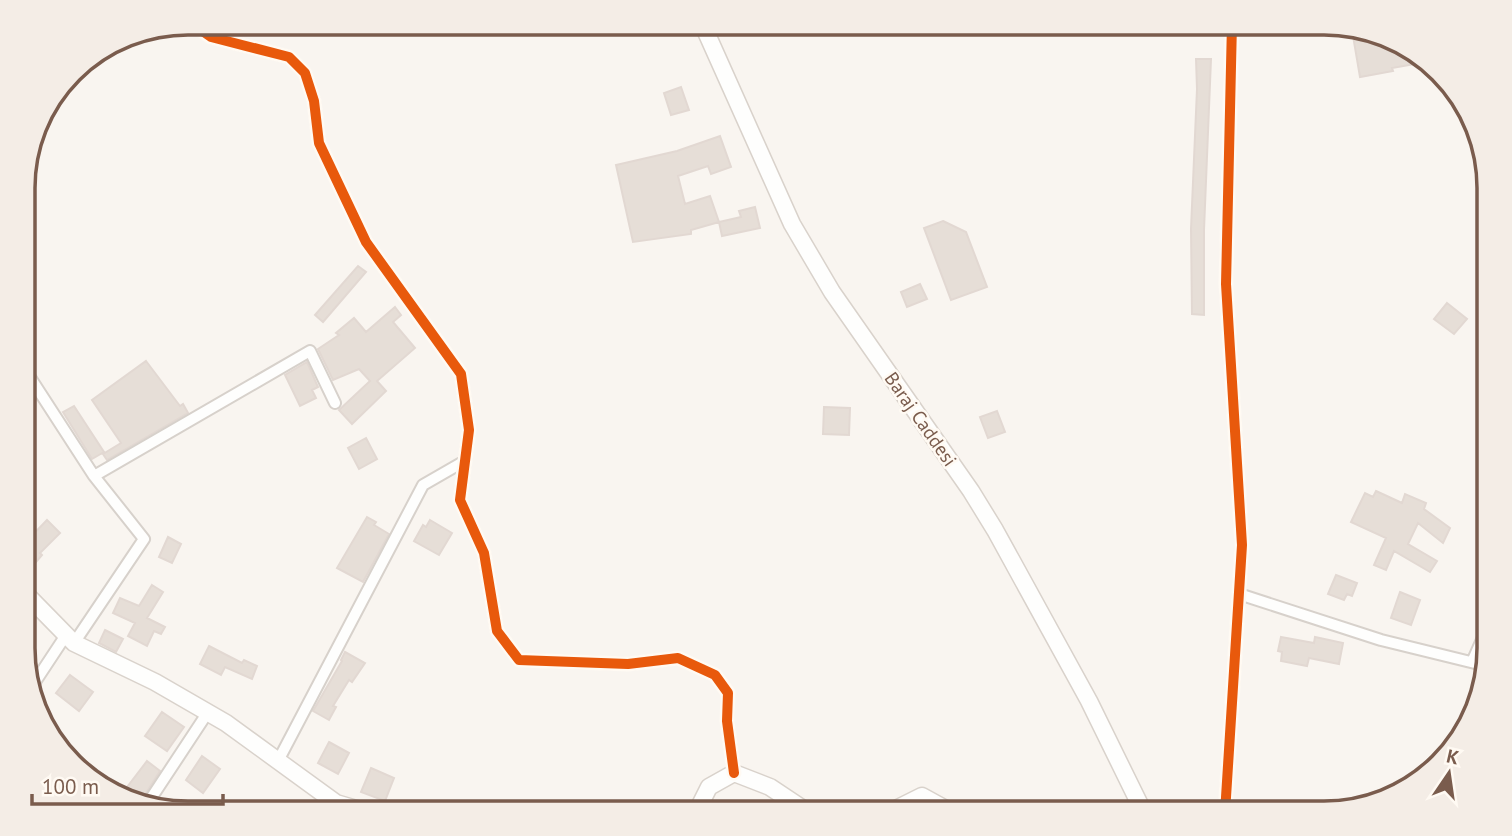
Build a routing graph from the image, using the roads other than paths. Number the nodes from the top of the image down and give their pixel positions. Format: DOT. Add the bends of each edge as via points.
graph roads {
  1 [pos="208,35"];
  2 [pos="707,35"];
  3 [pos="1232,35"];
  4 [pos="35,385"];
  5 [pos="335,403"];
  6 [pos="463,462"];
  7 [pos="94,476"];
  8 [pos="1239,594"];
  9 [pos="35,603"];
  10 [pos="70,639"];
  11 [pos="1477,651"];
  12 [pos="1472,662"];
  13 [pos="1476,663"];
  14 [pos="38,679"];
  15 [pos="208,712"];
  16 [pos="278,761"];
  17 [pos="734,773"];
  18 [pos="152,797"];
  19 [pos="333,801"];
  20 [pos="702,801"];
  21 [pos="792,801"];
  22 [pos="912,801"];
  23 [pos="931,801"];
  24 [pos="1138,801"];
  25 [pos="1226,801"];
  1 -- 6 [label="street" via="289,58 305,73 319,143 366,242 461,374 469,429"];
  2 -- 24 [label="main road, Baraj Caddesi" via="792,224 832,292 995,530"];
  3 -- 8 [label="street" via="1226,284 1242,545"];
  4 -- 7 [label="street"];
  5 -- 7 [label="street" via="310,351"];
  6 -- 16 [label="street" via="423,485"];
  6 -- 17 [label="street" via="460,500 484,553 497,631 519,660 628,664 678,659 715,675 728,693"];
  7 -- 10 [label="street" via="144,539"];
  8 -- 12 [label="street" via="1381,640"];
  8 -- 25 [label="street"];
  9 -- 10 [label="main road"];
  10 -- 14 [label="street"];
  10 -- 15 [label="main road"];
  11 -- 12 [label="street"];
  12 -- 13 [label="street"];
  15 -- 16 [label="main road"];
  15 -- 18 [label="street"];
  16 -- 19 [label="main road"];
  17 -- 20 [label="main road" via="709,787"];
  17 -- 21 [label="main road" via="770,786"];
  22 -- 23 [label="main road" via="922,796"];
}
